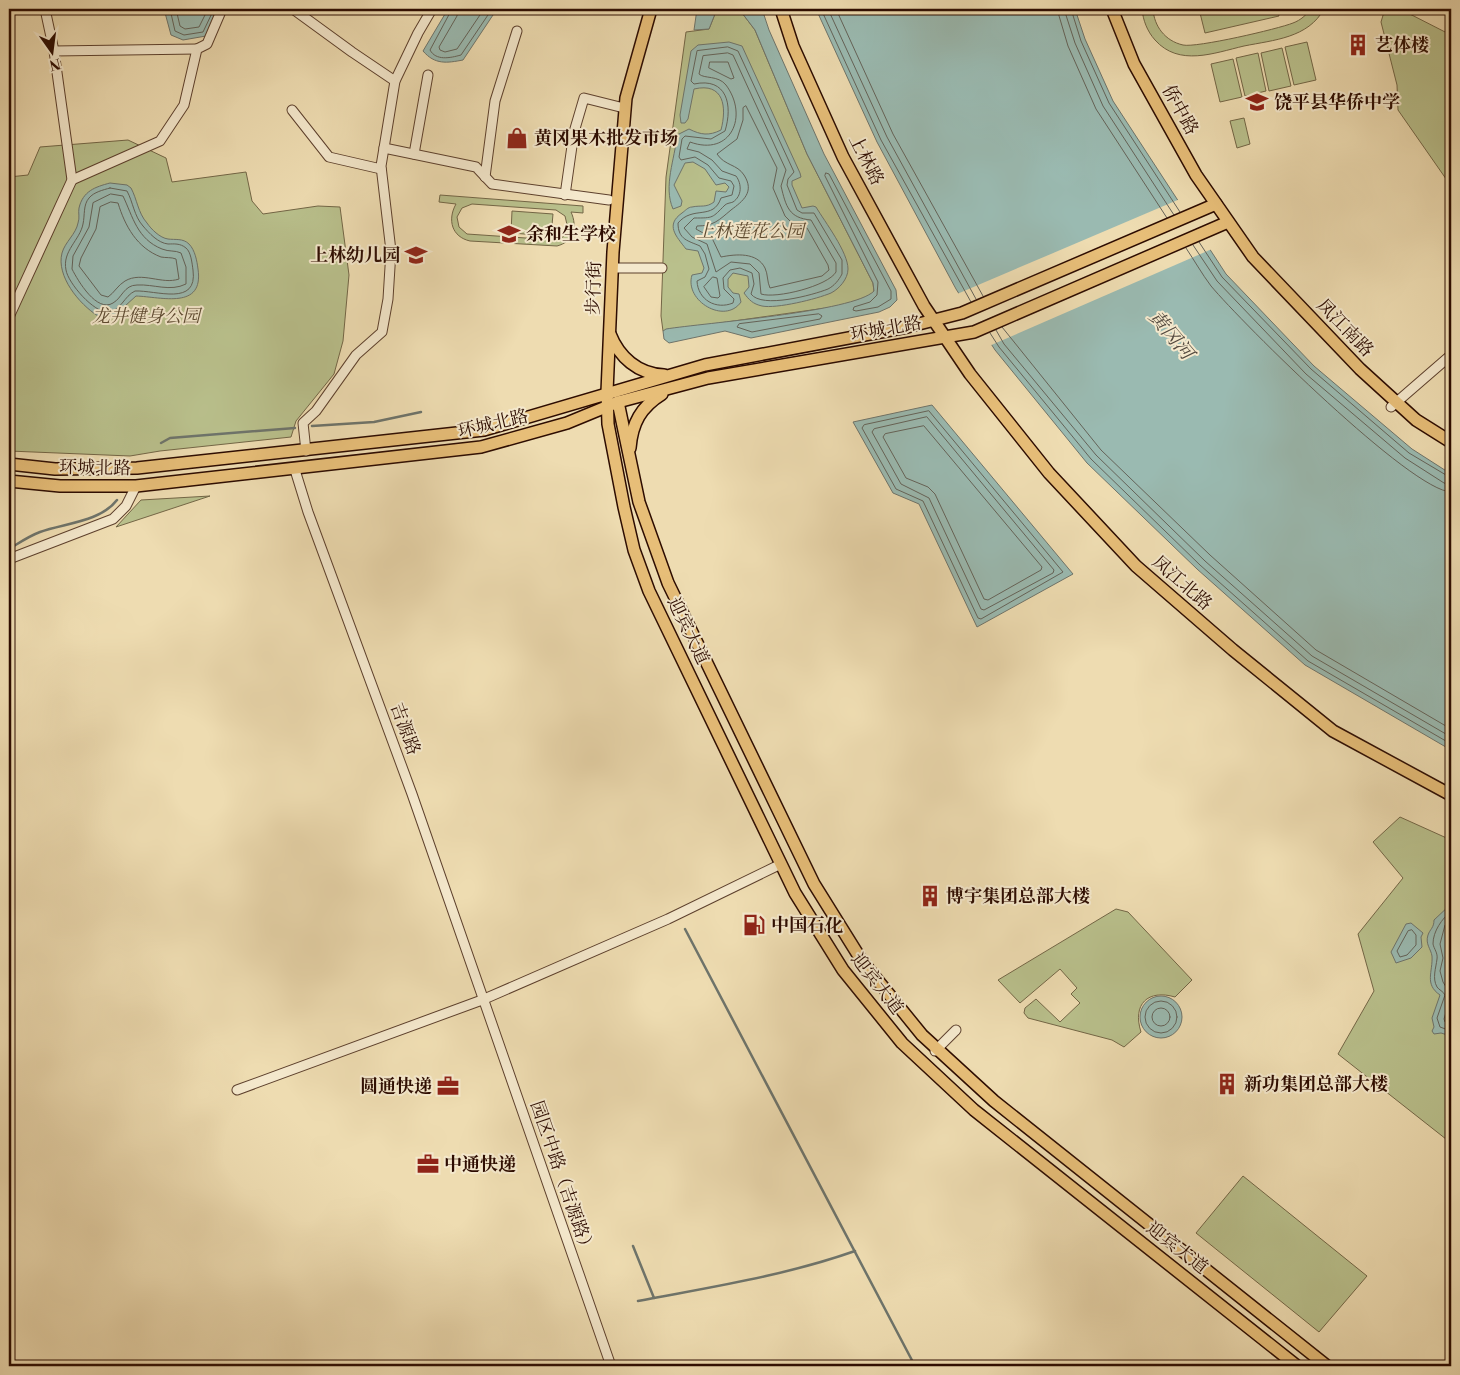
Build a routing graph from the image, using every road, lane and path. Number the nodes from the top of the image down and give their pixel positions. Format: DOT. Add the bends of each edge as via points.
graph roads {
  1 [pos="45,9"];
  2 [pos="222,9"];
  3 [pos="293,9"];
  4 [pos="432,9"];
  5 [pos="651,9"];
  6 [pos="781,9"];
  7 [pos="1112,9"];
  8 [pos="517,31"];
  9 [pos="197,49"];
  10 [pos="54,51"];
  11 [pos="428,76"];
  12 [pos="396,81"];
  13 [pos="620,107"];
  14 [pos="292,110"];
  15 [pos="384,148"];
  16 [pos="414,154"];
  17 [pos="381,169"];
  18 [pos="485,177"];
  19 [pos="72,180"];
  20 [pos="565,195"];
  21 [pos="609,200"];
  22 [pos="1216,204"];
  23 [pos="1228,222"];
  24 [pos="615,268"];
  25 [pos="662,268"];
  26 [pos="9,317"];
  27 [pos="934,320"];
  28 [pos="610,333"];
  29 [pos="944,336"];
  30 [pos="1451,355"];
  31 [pos="670,375"];
  32 [pos="675,387"];
  33 [pos="607,392"];
  34 [pos="618,402"];
  35 [pos="1392,407"];
  36 [pos="1451,442"];
  37 [pos="306,451"];
  38 [pos="630,462"];
  39 [pos="9,464"];
  40 [pos="308,468"];
  41 [pos="295,470"];
  42 [pos="9,481"];
  43 [pos="136,486"];
  44 [pos="9,559"];
  45 [pos="1451,795"];
  46 [pos="782,818"];
  47 [pos="763,826"];
  48 [pos="781,864"];
  49 [pos="837,921"];
  50 [pos="819,932"];
  51 [pos="482,1000"];
  52 [pos="899,1007"];
  53 [pos="883,1019"];
  54 [pos="956,1030"];
  55 [pos="935,1051"];
  56 [pos="237,1090"];
  57 [pos="987,1095"];
  58 [pos="974,1110"];
  59 [pos="611,1366"];
  60 [pos="1297,1366"];
  61 [pos="1327,1366"];
  1 -- 10 [label="street"];
  2 -- 9 [label="street" via="207,44"];
  3 -- 12 [label="street"];
  4 -- 12 [label="street"];
  5 -- 28 [label="main road, 步行街" via="626,98 613,252"];
  6 -- 27 [label="main road, 上林路" via="793,46 843,157"];
  7 -- 22 [label="main road, 侨中路" via="1134,64 1196,175"];
  8 -- 18 [label="street" via="495,102"];
  9 -- 10 [label="street"];
  9 -- 19 [label="street" via="184,105 160,141"];
  10 -- 19 [label="street"];
  11 -- 16 [label="street"];
  12 -- 15 [label="street"];
  13 -- 20 [label="street" via="584,98 574,132"];
  14 -- 17 [label="street" via="329,157"];
  15 -- 16 [label="street"];
  15 -- 17 [label="street"];
  16 -- 18 [label="street" via="476,167"];
  17 -- 37 [label="street" via="391,251 382,332 356,355 316,411 303,423"];
  18 -- 20 [label="street" via="492,184"];
  19 -- 26 [label="street"];
  20 -- 21 [label="street"];
  22 -- 23 [label="main road, 侨中路"];
  22 -- 27 [label="main road, 环城北路" via="962,313"];
  23 -- 29 [label="main road, 环城北路" via="974,332"];
  23 -- 36 [label="main road, 凤江南路" via="1253,257 1360,369 1416,420"];
  24 -- 25 [label="street"];
  27 -- 29 [label="main road, 上林路"];
  27 -- 31 [label="main road, 环城北路" via="705,365"];
  28 -- 31 [label="main road" via="618,350 633,365 651,373"];
  28 -- 33 [label="main road, 步行街"];
  29 -- 32 [label="main road, 环城北路" via="708,378"];
  29 -- 45 [label="main road, 凤江北路" via="1049,473 1136,566 1333,731"];
  30 -- 35 [label="street"];
  31 -- 33 [label="main road, 环城北路"];
  32 -- 34 [label="main road, 环城北路"];
  32 -- 38 [label="main road" via="654,399 638,416 631,438"];
  33 -- 37 [label="main road, 环城北路" via="484,430"];
  33 -- 47 [label="main road, 迎宾大道" via="608,424 634,550 646,583"];
  34 -- 38 [label="main road, 迎宾大道"];
  34 -- 40 [label="main road, 环城北路" via="568,423 481,447"];
  37 -- 39 [label="main road, 环城北路" via="138,468 54,469"];
  37 -- 40 [label="main road"];
  38 -- 46 [label="main road, 迎宾大道" via="639,502 668,583"];
  40 -- 41 [label="main road, 环城北路"];
  41 -- 43 [label="main road, 环城北路"];
  41 -- 51 [label="street, 吉源路" via="422,822"];
  42 -- 43 [label="main road, 环城北路" via="60,486"];
  43 -- 44 [label="street" via="126,506 113,519"];
  46 -- 47 [label="main road"];
  46 -- 49 [label="main road, 迎宾大道" via="814,884"];
  47 -- 48 [label="main road, 迎宾大道"];
  48 -- 50 [label="main road, 迎宾大道"];
  48 -- 51 [label="street" via="668,919"];
  49 -- 50 [label="main road"];
  49 -- 52 [label="main road, 迎宾大道" via="862,961"];
  50 -- 53 [label="main road, 迎宾大道" via="842,970"];
  51 -- 56 [label="street"];
  51 -- 59 [label="street, 园区中路（吉源路）"];
  52 -- 53 [label="main road"];
  52 -- 57 [label="main road, 迎宾大道" via="922,1035"];
  53 -- 58 [label="main road, 迎宾大道" via="902,1043"];
  54 -- 55 [label="street"];
  57 -- 58 [label="main road"];
  57 -- 61 [label="main road, 迎宾大道"];
  58 -- 60 [label="main road, 迎宾大道"];
}
